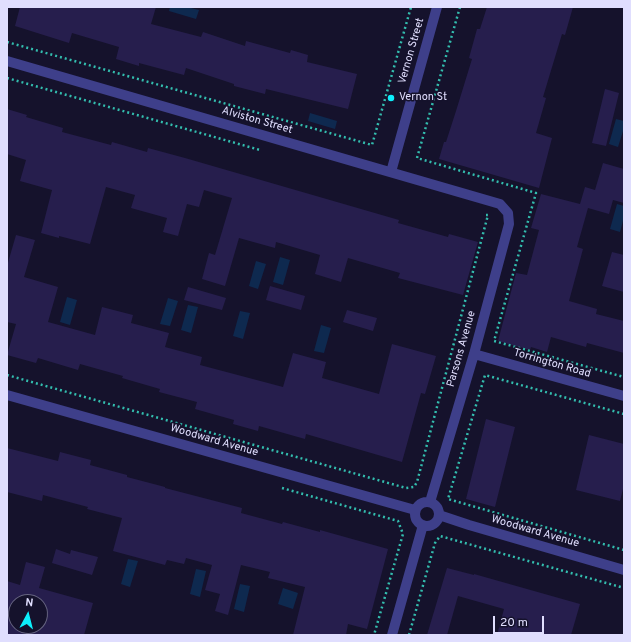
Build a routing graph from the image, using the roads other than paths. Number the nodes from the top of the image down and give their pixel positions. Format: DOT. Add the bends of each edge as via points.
graph roads {
  1 [pos="437,7"];
  2 [pos="7,61"];
  3 [pos="390,172"];
  4 [pos="500,204"];
  5 [pos="474,354"];
  6 [pos="7,395"];
  7 [pos="624,396"];
  8 [pos="430,502"];
  9 [pos="415,510"];
  10 [pos="439,515"];
  11 [pos="423,525"];
  12 [pos="624,570"];
  13 [pos="392,635"];
  1 -- 3 [label="street, Vernon Street"];
  2 -- 3 [label="street, Alviston Street"];
  3 -- 4 [label="street, Alviston Street"];
  4 -- 5 [label="street, Parsons Avenue" via="508,213 509,224"];
  5 -- 7 [label="street, Torrington Road"];
  5 -- 8 [label="street, Parsons Avenue"];
  6 -- 9 [label="street, Woodward Avenue"];
  8 -- 9 [label="street" via="419,504"];
  8 -- 10 [label="street" via="438,508"];
  9 -- 11 [label="street" via="415,518"];
  10 -- 11 [label="street" via="435,523"];
  10 -- 12 [label="street, Woodward Avenue"];
  11 -- 13 [label="street"];
}
